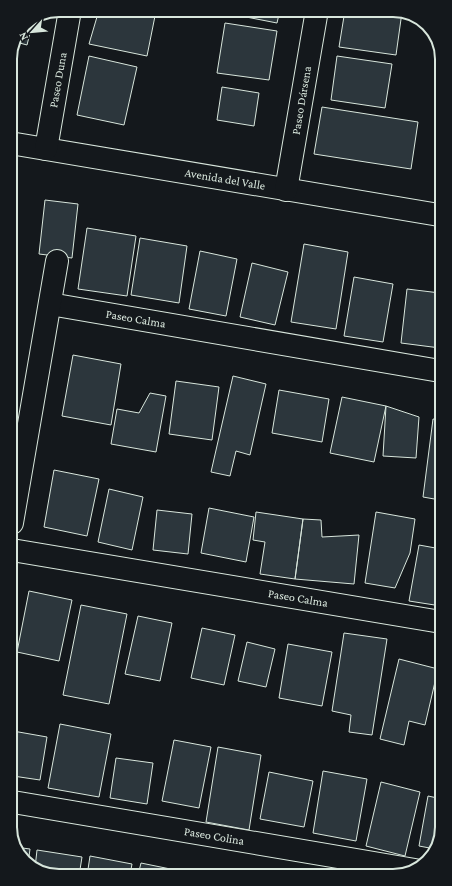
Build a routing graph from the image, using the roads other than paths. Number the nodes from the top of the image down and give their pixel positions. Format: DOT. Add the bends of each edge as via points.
graph roads {
  1 [pos="69,17"];
  2 [pos="316,17"];
  3 [pos="17,144"];
  4 [pos="46,150"];
  5 [pos="286,190"];
  6 [pos="435,214"];
  7 [pos="57,261"];
  8 [pos="50,304"];
  9 [pos="435,370"];
  10 [pos="17,494"];
  11 [pos="17,551"];
  12 [pos="435,621"];
  13 [pos="17,803"];
  14 [pos="402,868"];
  1 -- 4 [label="street, Paseo Duna"];
  2 -- 5 [label="street, Paseo Dársena"];
  3 -- 4 [label="street, Avenida del Valle"];
  4 -- 5 [label="street, Avenida del Valle"];
  5 -- 6 [label="street, Avenida del Valle"];
  7 -- 8 [label="street"];
  8 -- 9 [label="street, Paseo Calma"];
  8 -- 10 [label="street"];
  11 -- 12 [label="street, Paseo Calma"];
  13 -- 14 [label="street, Paseo Colina"];
}
